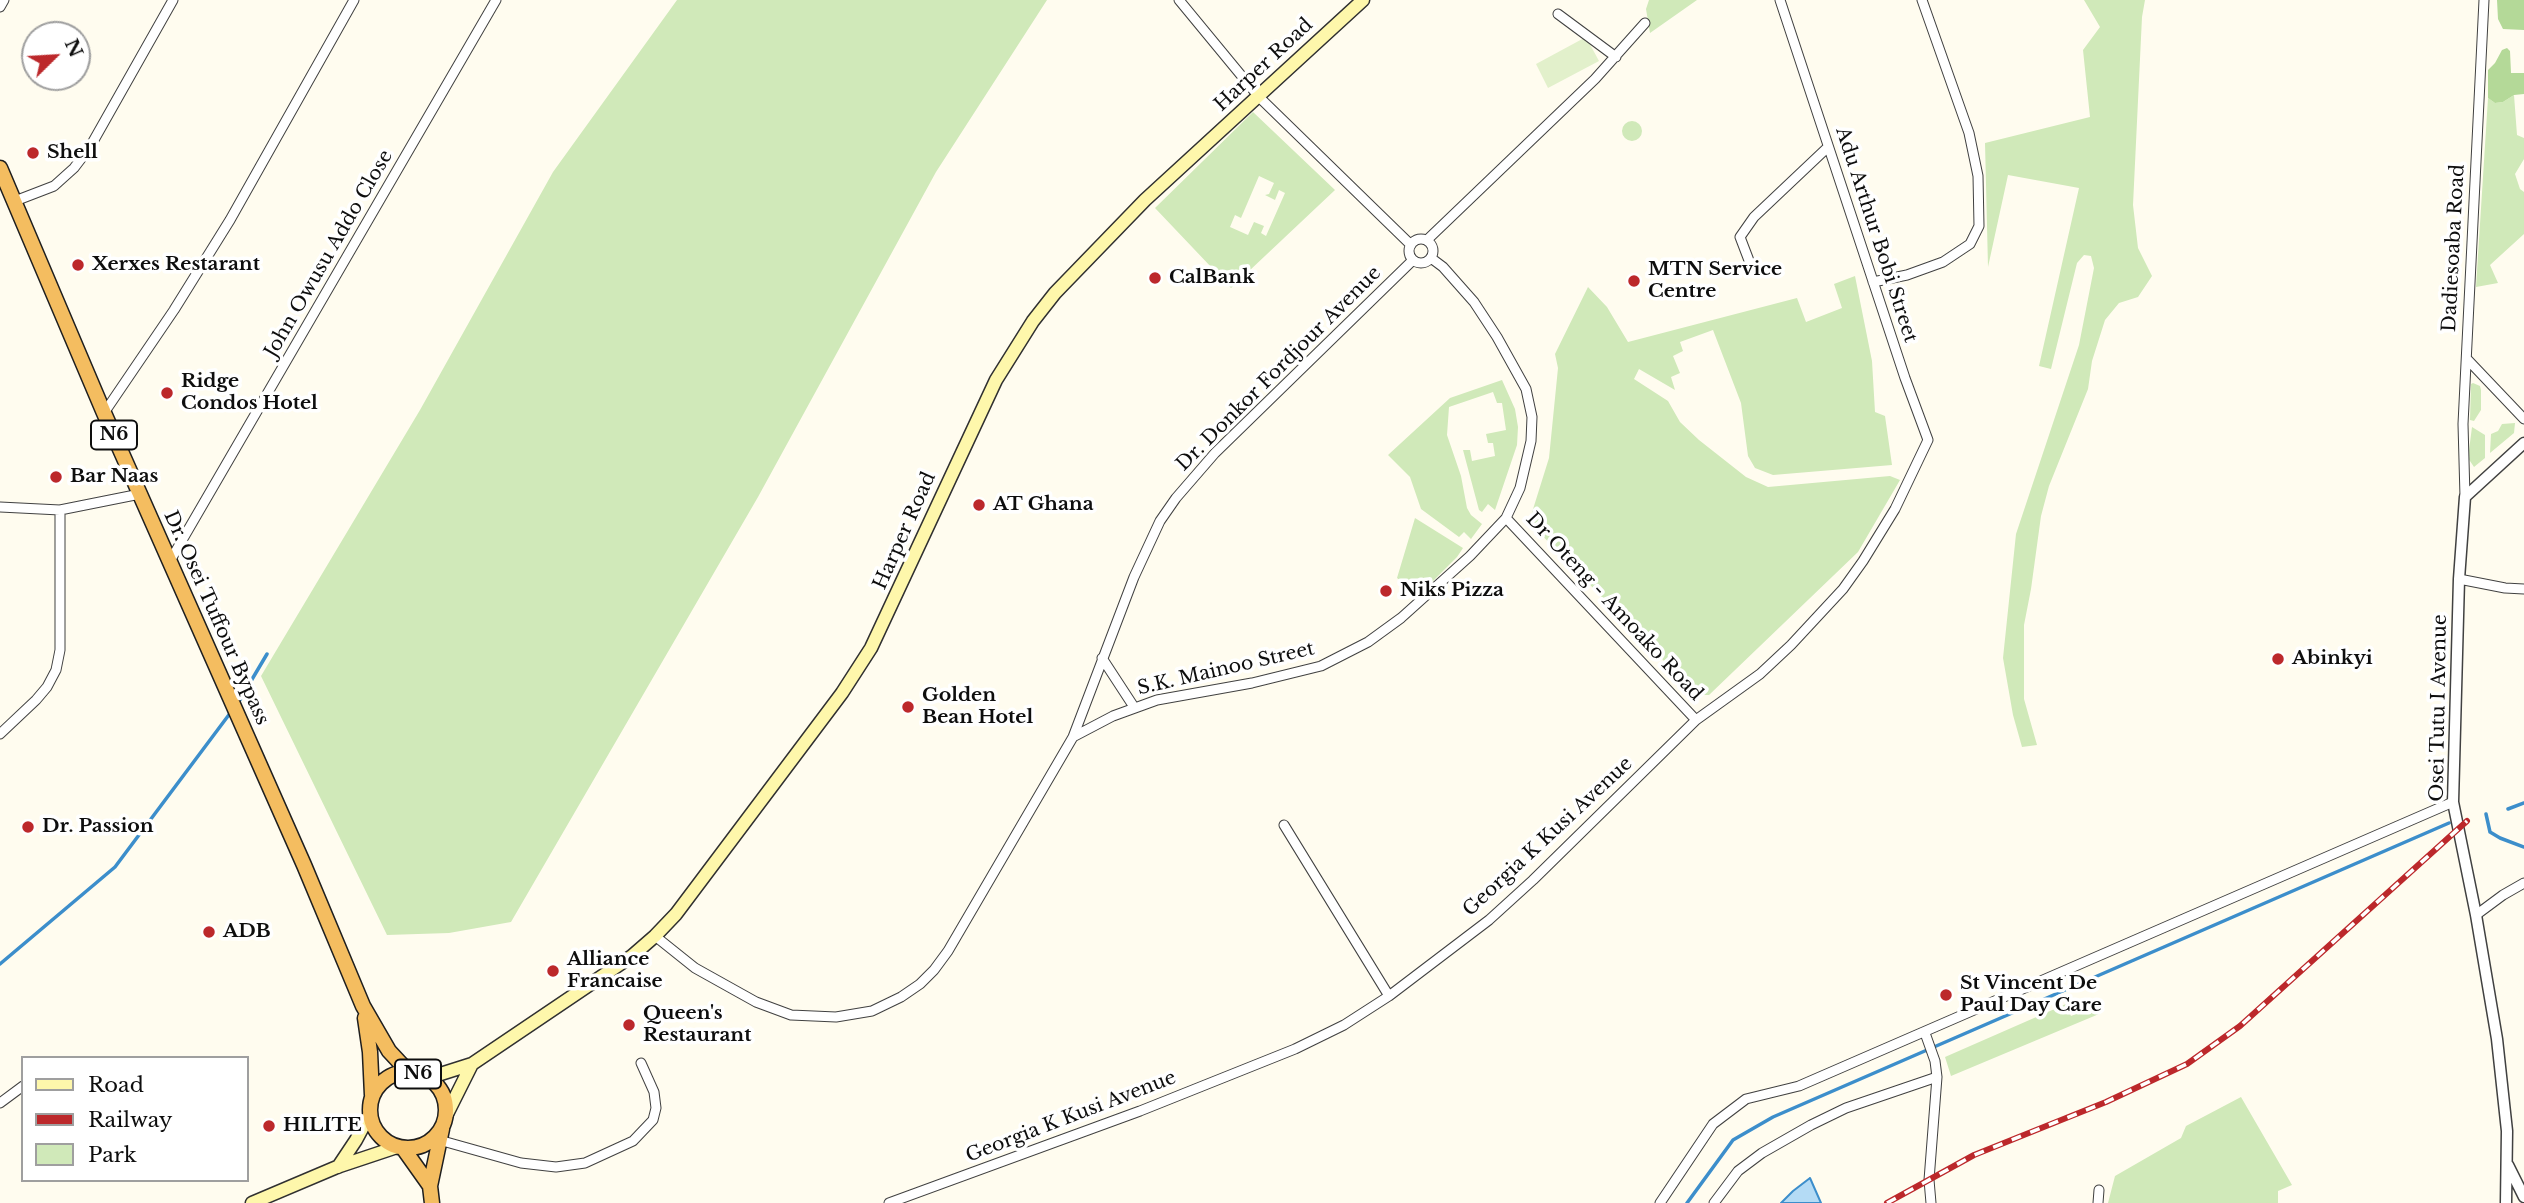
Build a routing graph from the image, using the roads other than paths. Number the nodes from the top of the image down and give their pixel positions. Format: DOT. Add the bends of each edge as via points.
graph roads {
  1 [pos="4,0"];
  2 [pos="173,0"];
  3 [pos="354,0"];
  4 [pos="496,0"];
  5 [pos="1179,0"];
  6 [pos="1363,0"];
  7 [pos="1780,0"];
  8 [pos="1922,0"];
  9 [pos="2484,0"];
  10 [pos="0,7"];
  11 [pos="1558,13"];
  12 [pos="1644,23"];
  13 [pos="1616,57"];
  14 [pos="1259,97"];
  15 [pos="1828,147"];
  16 [pos="0,168"];
  17 [pos="15,201"];
  18 [pos="1427,240"];
  19 [pos="1411,244"];
  20 [pos="1432,258"];
  21 [pos="1413,260"];
  22 [pos="1753,271"];
  23 [pos="1873,282"];
  24 [pos="2467,359"];
  25 [pos="104,413"];
  26 [pos="2524,419"];
  27 [pos="2524,443"];
  28 [pos="1910,478"];
  29 [pos="140,494"];
  30 [pos="2465,497"];
  31 [pos="0,508"];
  32 [pos="60,510"];
  33 [pos="1506,517"];
  34 [pos="170,561"];
  35 [pos="2459,579"];
  36 [pos="2524,589"];
  37 [pos="1102,659"];
  38 [pos="1134,707"];
  39 [pos="1696,720"];
  40 [pos="0,734"];
  41 [pos="1073,737"];
  42 [pos="2453,802"];
  43 [pos="1284,825"];
  44 [pos="2524,883"];
  45 [pos="2476,915"];
  46 [pos="655,936"];
  47 [pos="1389,996"];
  48 [pos="363,1006"];
  49 [pos="1926,1037"];
  50 [pos="641,1063"];
  51 [pos="472,1064"];
  52 [pos="413,1072"];
  53 [pos="1937,1077"];
  54 [pos="428,1078"];
  55 [pos="21,1087"];
  56 [pos="372,1098"];
  57 [pos="0,1103"];
  58 [pos="370,1114"];
  59 [pos="442,1127"];
  60 [pos="400,1147"];
  61 [pos="2507,1162"];
  62 [pos="337,1167"];
  63 [pos="430,1186"];
  64 [pos="2099,1190"];
  65 [pos="2524,1198"];
  66 [pos="252,1203"];
  67 [pos="432,1203"];
  68 [pos="889,1203"];
  69 [pos="1660,1203"];
  70 [pos="1714,1203"];
  71 [pos="1931,1203"];
  72 [pos="2098,1203"];
  73 [pos="2506,1203"];
  1 -- 10 [label="street"];
  2 -- 17 [label="street" via="74,168 54,186"];
  3 -- 25 [label="street" via="230,220"];
  4 -- 34 [label="street, John Owusu Addo Close"];
  5 -- 14 [label="street"];
  6 -- 14 [label="main road, Harper Road"];
  7 -- 15 [label="street, Adu Arthur Bobi Street"];
  8 -- 23 [label="street" via="1969,133 1978,176 1979,226 1970,244 1943,262"];
  9 -- 24 [label="street, Dadiesoaba Road"];
  11 -- 13 [label="street"];
  12 -- 13 [label="street"];
  13 -- 18 [label="street"];
  14 -- 19 [label="street"];
  14 -- 46 [label="main road, Harper Road" via="1145,200 1033,320 996,380 871,648 842,693"];
  15 -- 22 [label="street" via="1754,217 1740,237"];
  15 -- 23 [label="street, Adu Arthur Bobi Street"];
  16 -- 17 [label="highway, Dr. Osei Tuffour Bypass / N6"];
  17 -- 25 [label="highway, Dr. Osei Tuffour Bypass / N6"];
  18 -- 19 [label="street"];
  18 -- 20 [label="street" via="1433,248"];
  19 -- 21 [label="street"];
  20 -- 21 [label="street" via="1425,263"];
  20 -- 33 [label="street, S.K. Mainoo Street" via="1474,302 1526,389 1531,441 1520,488"];
  21 -- 37 [label="street, Dr. Donkor Fordjour Avenue" via="1215,453 1176,499 1160,521 1134,577"];
  23 -- 28 [label="street, Adu Arthur Bobi Street" via="1928,439"];
  24 -- 26 [label="street"];
  24 -- 30 [label="street, Dadiesoaba Road"];
  25 -- 29 [label="highway, Dr. Osei Tuffour Bypass / N6"];
  27 -- 30 [label="street"];
  28 -- 39 [label="street, Georgia K Kusi Avenue" via="1863,561 1825,609 1760,674"];
  29 -- 32 [label="street"];
  29 -- 34 [label="highway, Dr. Osei Tuffour Bypass / N6"];
  30 -- 35 [label="street, Osei Tutu I Avenue"];
  31 -- 32 [label="street"];
  32 -- 40 [label="street" via="56,670 42,694"];
  33 -- 38 [label="street, S.K. Mainoo Street" via="1401,618 1345,654 1310,669"];
  33 -- 39 [label="street, Dr Oteng - Amoako Road"];
  34 -- 48 [label="highway, Dr. Osei Tuffour Bypass / N6"];
  35 -- 36 [label="street"];
  35 -- 42 [label="street, Osei Tutu I Avenue"];
  37 -- 38 [label="street"];
  37 -- 41 [label="street, Dr. Donkor Fordjour Avenue"];
  38 -- 41 [label="street, S.K. Mainoo Street"];
  39 -- 47 [label="street, Georgia K Kusi Avenue" via="1489,920"];
  41 -- 46 [label="street, Dr. Donkor Fordjour Avenue" via="948,951 920,984 872,1011 836,1017 791,1015 756,1002 695,968"];
  42 -- 45 [label="street, Osei Tutu I Avenue"];
  42 -- 49 [label="street" via="2108,950"];
  43 -- 47 [label="street"];
  44 -- 45 [label="street"];
  45 -- 61 [label="street, Osei Tutu I Avenue" via="2497,1039"];
  46 -- 51 [label="main road, Harper Road"];
  47 -- 68 [label="street, Georgia K Kusi Avenue" via="1295,1049"];
  48 -- 52 [label="highway, Dr. Osei Tuffour Bypass / N6" via="389,1051"];
  48 -- 56 [label="highway, Dr. Osei Tuffour Bypass / N6"];
  49 -- 53 [label="street"];
  49 -- 69 [label="street" via="1799,1086 1746,1099 1713,1124"];
  50 -- 59 [label="street" via="654,1092 653,1120 633,1141 585,1163 556,1167 521,1163"];
  51 -- 54 [label="main road, Harper Road"];
  51 -- 59 [label="main road, Harper Road"];
  52 -- 54 [label="highway, N6"];
  52 -- 56 [label="highway, N6" via="388,1077"];
  53 -- 70 [label="street" via="1811,1125 1738,1171"];
  53 -- 71 [label="street"];
  54 -- 59 [label="highway, N6" via="443,1095"];
  55 -- 57 [label="street"];
  56 -- 58 [label="highway, N6"];
  58 -- 60 [label="highway, N6" via="379,1135"];
  58 -- 62 [label="main road"];
  59 -- 60 [label="highway" via="422,1145"];
  59 -- 63 [label="highway, N6"];
  60 -- 62 [label="main road"];
  60 -- 63 [label="highway, N6"];
  61 -- 65 [label="street, Osei Tutu I Avenue"];
  61 -- 73 [label="street, Osei Tutu I Avenue"];
  62 -- 66 [label="main road"];
  63 -- 67 [label="highway, N6"];
  64 -- 72 [label="street"];
  65 -- 73 [label="street"];
}
